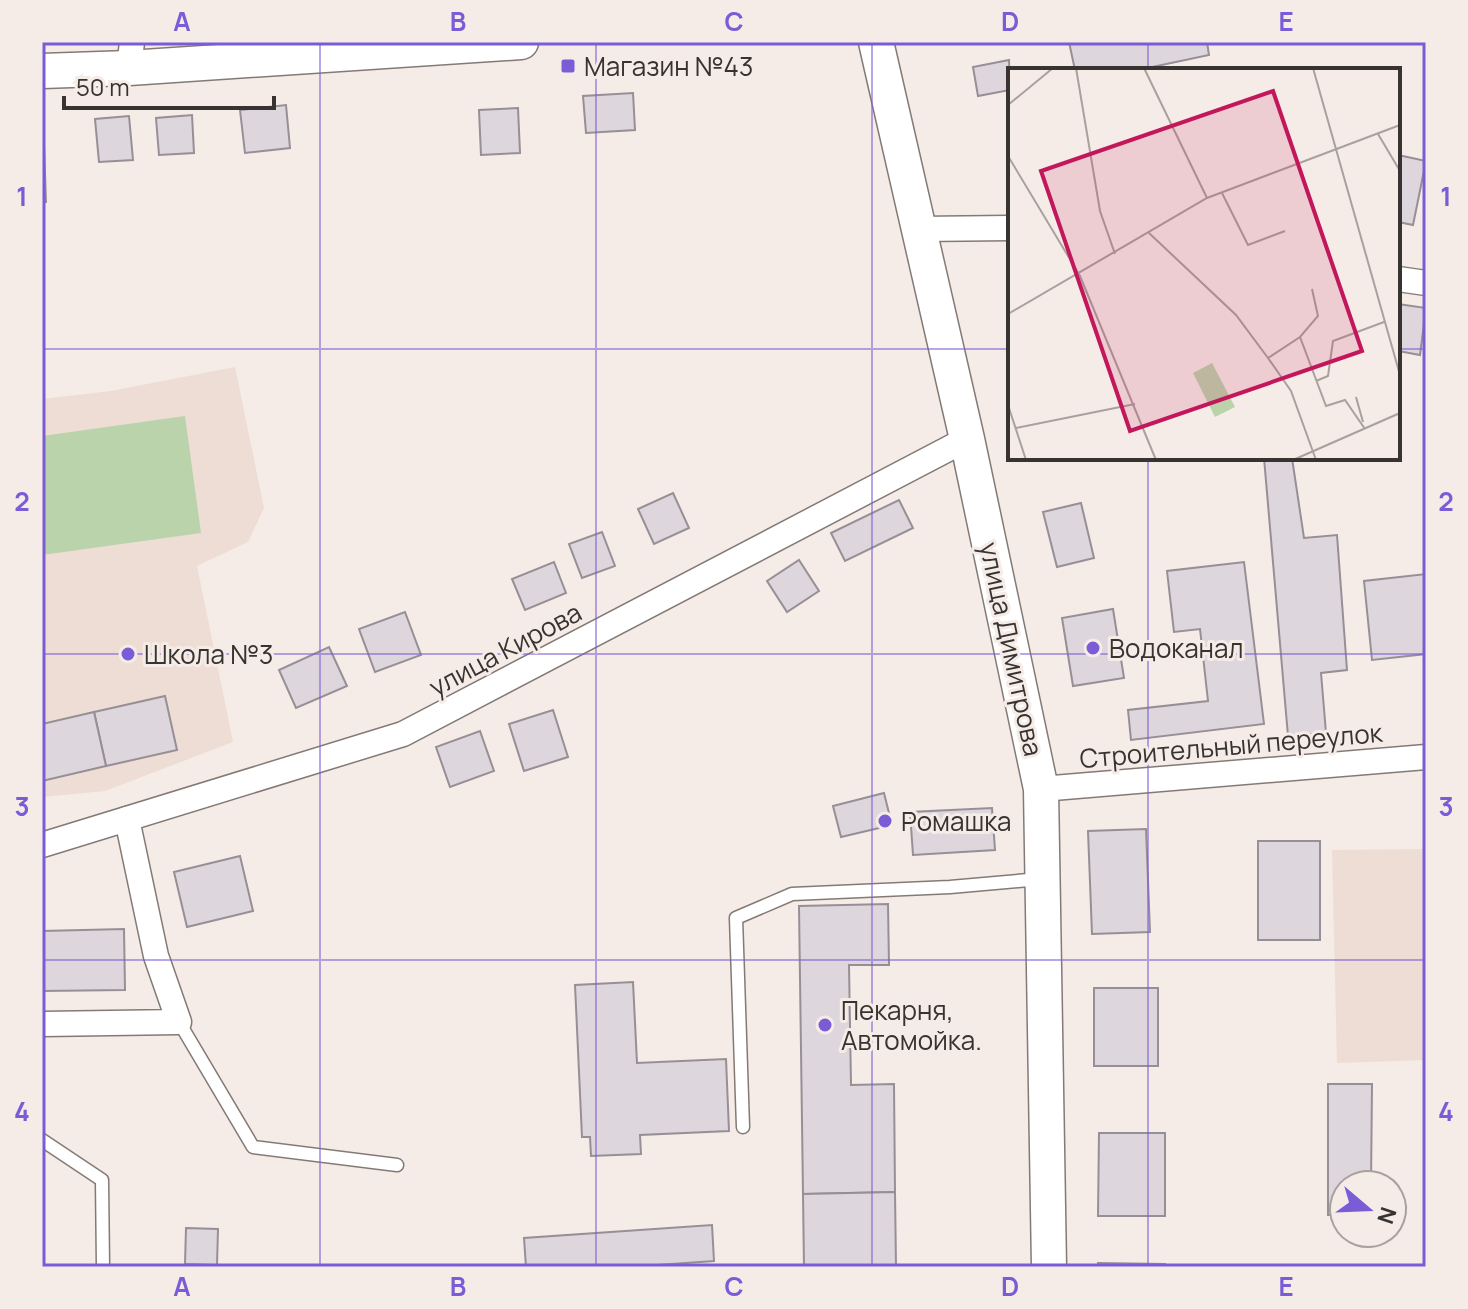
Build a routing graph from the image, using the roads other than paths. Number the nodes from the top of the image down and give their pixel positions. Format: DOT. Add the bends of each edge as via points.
graph roads {
  1 [pos="521,42"];
  2 [pos="876,42"];
  3 [pos="131,55"];
  4 [pos="42,71"];
  5 [pos="1008,228"];
  6 [pos="919,229"];
  7 [pos="1400,279"];
  8 [pos="1426,283"];
  9 [pos="967,439"];
  10 [pos="1426,757"];
  11 [pos="1041,789"];
  12 [pos="127,819"];
  13 [pos="42,845"];
  14 [pos="1043,879"];
  15 [pos="179,1022"];
  16 [pos="42,1024"];
  17 [pos="743,1127"];
  18 [pos="42,1140"];
  19 [pos="397,1165"];
  20 [pos="103,1267"];
  21 [pos="1049,1267"];
  1 -- 3 [label="street"];
  2 -- 6 [label="street, улица Димитрова"];
  3 -- 4 [label="street"];
  5 -- 6 [label="street"];
  6 -- 9 [label="street, улица Димитрова"];
  7 -- 8 [label="street"];
  9 -- 11 [label="street, улица Димитрова"];
  9 -- 12 [label="street, улица Кирова" via="403,734"];
  10 -- 11 [label="street, Строительный переулок"];
  11 -- 14 [label="street, улица Димитрова"];
  12 -- 13 [label="street, улица Кирова"];
  12 -- 15 [label="street" via="156,956"];
  14 -- 17 [label="lane" via="792,894 736,918"];
  14 -- 21 [label="street, улица Димитрова"];
  15 -- 16 [label="street"];
  15 -- 19 [label="lane" via="253,1147"];
  18 -- 20 [label="lane" via="102,1180"];
}
